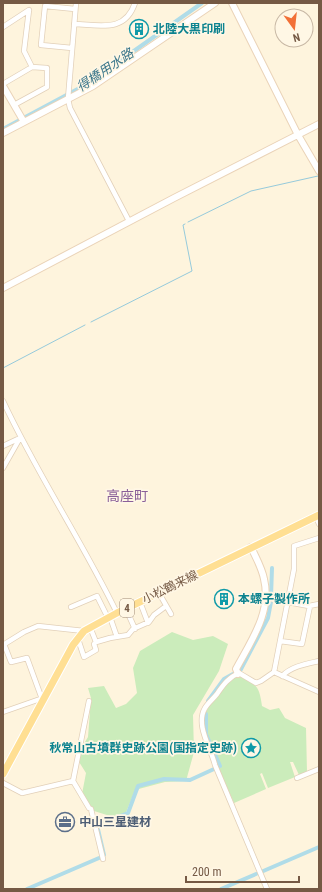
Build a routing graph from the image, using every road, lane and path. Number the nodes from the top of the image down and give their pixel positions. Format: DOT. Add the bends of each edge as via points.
graph roads {
  1 [pos="76,3"];
  2 [pos="135,3"];
  3 [pos="215,3"];
  4 [pos="232,3"];
  5 [pos="75,9"];
  6 [pos="74,24"];
  7 [pos="3,27"];
  8 [pos="72,48"];
  9 [pos="32,67"];
  10 [pos="3,85"];
  11 [pos="68,96"];
  12 [pos="14,104"];
  13 [pos="23,119"];
  14 [pos="319,124"];
  15 [pos="3,133"];
  16 [pos="298,134"];
  17 [pos="319,171"];
  18 [pos="129,221"];
  19 [pos="3,288"];
  20 [pos="3,401"];
  21 [pos="20,438"];
  22 [pos="3,446"];
  23 [pos="3,468"];
  24 [pos="317,516"];
  25 [pos="319,524"];
  26 [pos="319,538"];
  27 [pos="251,548"];
  28 [pos="159,593"];
  29 [pos="266,598"];
  30 [pos="140,602"];
  31 [pos="288,603"];
  32 [pos="319,604"];
  33 [pos="166,606"];
  34 [pos="310,606"];
  35 [pos="71,607"];
  36 [pos="126,609"];
  37 [pos="117,613"];
  38 [pos="171,614"];
  39 [pos="109,617"];
  40 [pos="148,623"];
  41 [pos="87,629"];
  42 [pos="135,629"];
  43 [pos="117,637"];
  44 [pos="77,638"];
  45 [pos="280,641"];
  46 [pos="96,642"];
  47 [pos="3,644"];
  48 [pos="319,661"];
  49 [pos="274,672"];
  50 [pos="238,674"];
  51 [pos="282,676"];
  52 [pos="319,692"];
  53 [pos="44,698"];
  54 [pos="89,701"];
  55 [pos="3,712"];
  56 [pos="319,769"];
  57 [pos="3,774"];
  58 [pos="296,778"];
  59 [pos="73,781"];
  60 [pos="3,783"];
  61 [pos="103,859"];
  62 [pos="267,889"];
  1 -- 5 [label="street"];
  2 -- 6 [label="street" via="132,14 114,26"];
  3 -- 11 [label="street" via="93,86"];
  4 -- 16 [label="street"];
  5 -- 6 [label="street"];
  5 -- 8 [label="street" via="45,6 40,45"];
  6 -- 8 [label="street"];
  7 -- 9 [label="street" via="29,10 24,50"];
  8 -- 11 [label="street"];
  9 -- 10 [label="street"];
  9 -- 12 [label="street" via="47,68 47,87"];
  10 -- 12 [label="street"];
  11 -- 13 [label="street"];
  11 -- 18 [label="street" via="70,108"];
  12 -- 13 [label="street"];
  13 -- 15 [label="street"];
  14 -- 16 [label="street"];
  16 -- 17 [label="street"];
  16 -- 18 [label="street"];
  18 -- 19 [label="street"];
  20 -- 21 [label="street"];
  21 -- 22 [label="street"];
  21 -- 23 [label="street"];
  21 -- 37 [label="street"];
  24 -- 25 [label="street"];
  24 -- 27 [label="main road, 小松鶴来線 / 4"];
  26 -- 31 [label="street" via="294,546 294,569"];
  27 -- 28 [label="main road, 小松鶴来線 / 4"];
  27 -- 29 [label="street" via="264,579"];
  28 -- 30 [label="main road, 小松鶴来線 / 4"];
  28 -- 33 [label="street"];
  29 -- 31 [label="street"];
  29 -- 50 [label="street" via="260,624 236,669"];
  30 -- 36 [label="main road, 小松鶴来線 / 4"];
  30 -- 40 [label="street"];
  31 -- 34 [label="street"];
  31 -- 45 [label="street"];
  32 -- 34 [label="street"];
  33 -- 38 [label="street"];
  33 -- 40 [label="street"];
  34 -- 45 [label="street" via="302,644"];
  35 -- 39 [label="street" via="98,596"];
  36 -- 37 [label="main road, 小松鶴来線 / 4"];
  36 -- 42 [label="street"];
  37 -- 39 [label="main road, 小松鶴来線 / 4"];
  39 -- 41 [label="main road, 小松鶴来線 / 4"];
  39 -- 43 [label="street"];
  40 -- 42 [label="street"];
  41 -- 44 [label="main road, 小松鶴来線 / 4"];
  41 -- 46 [label="street"];
  41 -- 47 [label="street" via="38,626"];
  42 -- 43 [label="street" via="128,635"];
  43 -- 46 [label="street"];
  44 -- 46 [label="street" via="84,656 96,650"];
  44 -- 53 [label="main road, 小松鶴来線 / 4"];
  45 -- 49 [label="street"];
  47 -- 53 [label="street" via="11,662 27,658"];
  48 -- 51 [label="street" via="296,667"];
  49 -- 50 [label="street" via="256,683"];
  49 -- 51 [label="street"];
  50 -- 62 [label="street" via="227,681 206,707 203,714 203,734"];
  51 -- 52 [label="street"];
  53 -- 55 [label="street"];
  53 -- 57 [label="main road, 小松鶴来線 / 4"];
  54 -- 59 [label="street"];
  56 -- 58 [label="street"];
  59 -- 60 [label="street" via="22,793"];
  59 -- 61 [label="street" via="92,810"];
}
